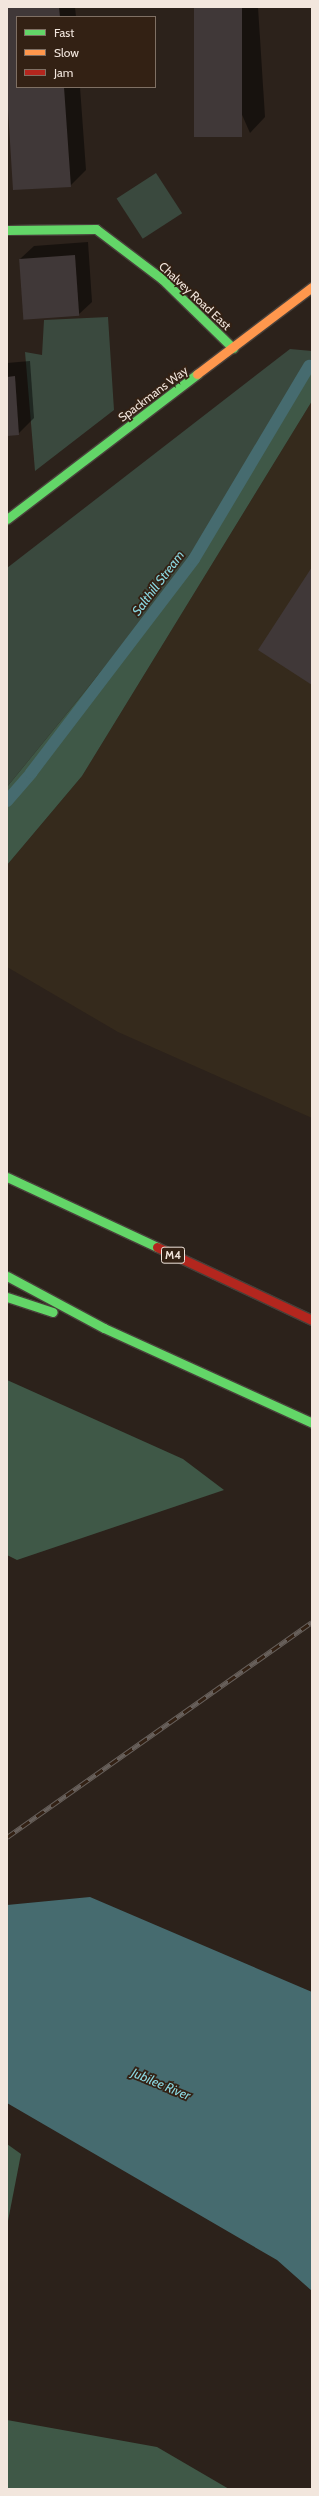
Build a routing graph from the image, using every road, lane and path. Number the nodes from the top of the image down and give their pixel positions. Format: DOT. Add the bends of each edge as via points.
graph roads {
  1 [pos="7,230"];
  2 [pos="312,287"];
  3 [pos="233,348"];
  4 [pos="7,519"];
  5 [pos="7,1170"];
  6 [pos="7,1177"];
  7 [pos="35,1190"];
  8 [pos="7,1276"];
  9 [pos="7,1297"];
  10 [pos="312,1320"];
  11 [pos="104,1328"];
  12 [pos="312,1423"];
  1 -- 3 [label="main road, Chalvey Road East" via="96,229 162,279"];
  2 -- 3 [label="main road, Spackmans Way"];
  3 -- 4 [label="main road, Spackmans Way"];
  5 -- 7 [label="main road, M4"];
  6 -- 7 [label="main road, M4"];
  7 -- 10 [label="main road, M4"];
  8 -- 11 [label="main road"];
  9 -- 11 [label="main road"];
  11 -- 12 [label="main road"];
}
